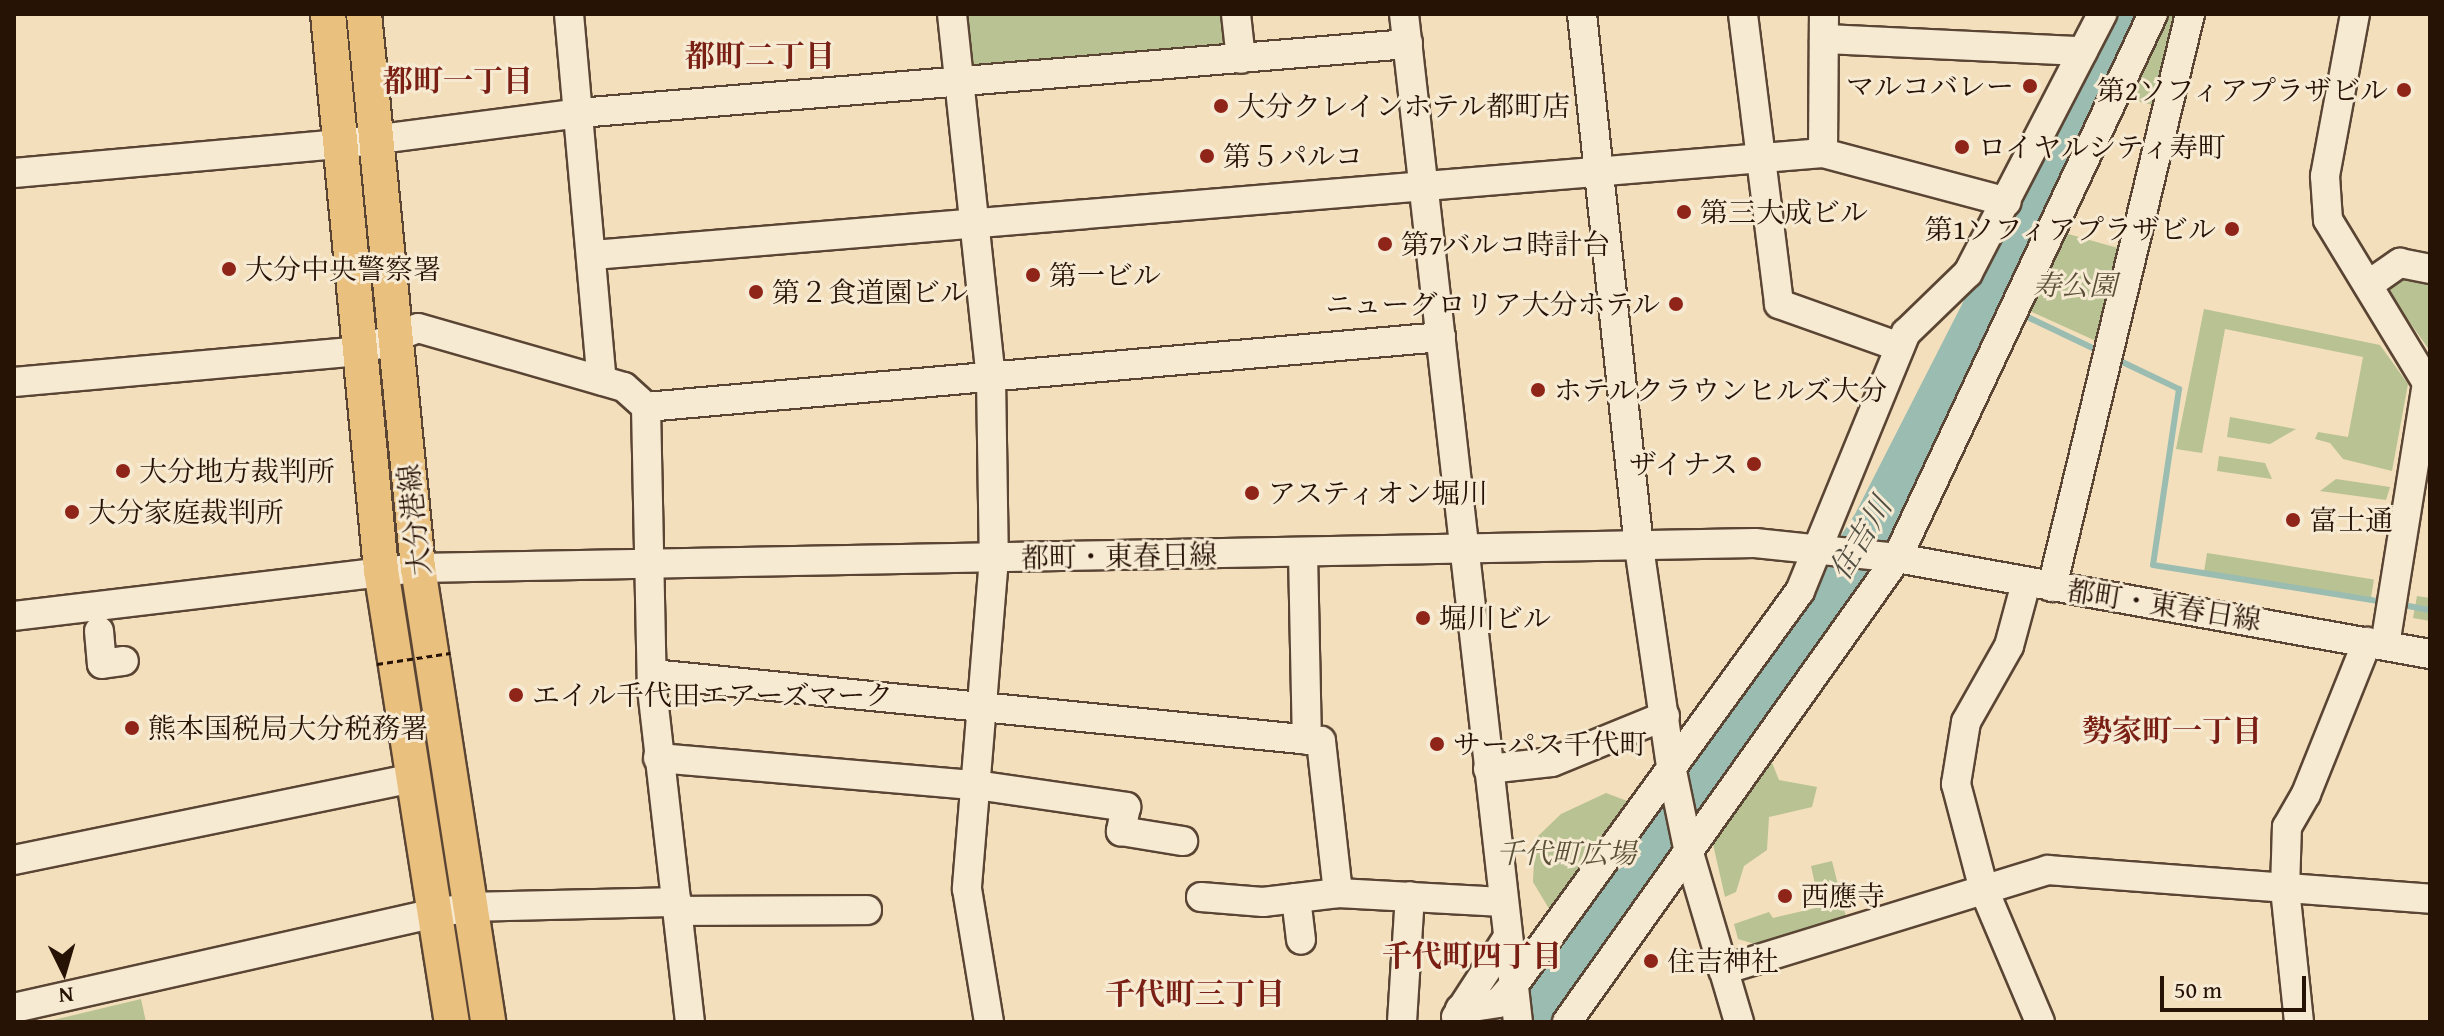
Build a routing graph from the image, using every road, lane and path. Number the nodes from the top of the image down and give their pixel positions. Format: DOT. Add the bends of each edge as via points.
graph roads {
  1 [pos="328,14"];
  2 [pos="364,14"];
  3 [pos="569,14"];
  4 [pos="952,14"];
  5 [pos="1236,14"];
  6 [pos="1404,14"];
  7 [pos="1582,14"];
  8 [pos="1743,14"];
  9 [pos="2102,14"];
  10 [pos="2153,14"];
  11 [pos="2190,14"];
  12 [pos="2355,14"];
  13 [pos="1824,27"];
  14 [pos="1408,44"];
  15 [pos="2083,51"];
  16 [pos="1241,59"];
  17 [pos="960,81"];
  18 [pos="579,113"];
  19 [pos="376,139"];
  20 [pos="341,144"];
  21 [pos="1823,153"];
  22 [pos="1760,157"];
  23 [pos="1598,172"];
  24 [pos="14,173"];
  25 [pos="1424,186"];
  26 [pos="2007,202"];
  27 [pos="975,224"];
  28 [pos="593,255"];
  29 [pos="2430,269"];
  30 [pos="2368,285"];
  31 [pos="396,336"];
  32 [pos="1441,337"];
  33 [pos="1900,347"];
  34 [pos="360,351"];
  35 [pos="991,377"];
  36 [pos="602,381"];
  37 [pos="2429,381"];
  38 [pos="14,382"];
  39 [pos="646,407"];
  40 [pos="1820,546"];
  41 [pos="1639,547"];
  42 [pos="1461,550"];
  43 [pos="1303,553"];
  44 [pos="994,558"];
  45 [pos="1897,558"];
  46 [pos="651,564"];
  47 [pos="418,568"];
  48 [pos="381,570"];
  49 [pos="2039,585"];
  50 [pos="14,616"];
  51 [pos="99,631"];
  52 [pos="2376,644"];
  53 [pos="450,653"];
  54 [pos="2430,654"];
  55 [pos="124,661"];
  56 [pos="377,664"];
  57 [pos="652,674"];
  58 [pos="983,707"];
  59 [pos="1665,716"];
  60 [pos="1307,740"];
  61 [pos="658,758"];
  62 [pos="1488,769"];
  63 [pos="1672,769"];
  64 [pos="414,778"];
  65 [pos="976,785"];
  66 [pos="1183,841"];
  67 [pos="1688,849"];
  68 [pos="14,860"];
  69 [pos="2285,889"];
  70 [pos="1984,890"];
  71 [pos="1338,893"];
  72 [pos="1410,896"];
  73 [pos="1201,897"];
  74 [pos="1296,898"];
  75 [pos="2430,899"];
  76 [pos="1503,902"];
  77 [pos="678,906"];
  78 [pos="471,907"];
  79 [pos="867,910"];
  80 [pos="435,913"];
  81 [pos="1508,937"];
  82 [pos="1301,940"];
  83 [pos="1723,970"];
  84 [pos="1514,989"];
  85 [pos="14,1008"];
  86 [pos="1457,1016"];
  87 [pos="1581,1016"];
  88 [pos="452,1022"];
  89 [pos="488,1022"];
  90 [pos="690,1022"];
  91 [pos="989,1022"];
  92 [pos="1402,1022"];
  93 [pos="1518,1022"];
  94 [pos="1739,1022"];
  95 [pos="2040,1022"];
  96 [pos="2299,1022"];
  1 -- 20 [label="main road, 大分港線"];
  2 -- 19 [label="main road, 大分港線"];
  3 -- 18 [label="street"];
  4 -- 17 [label="street"];
  5 -- 16 [label="street"];
  6 -- 14 [label="street"];
  7 -- 23 [label="street"];
  8 -- 22 [label="street"];
  9 -- 15 [label="street"];
  10 -- 45 [label="street"];
  11 -- 49 [label="street" via="2108,356"];
  12 -- 30 [label="street" via="2325,176 2328,220"];
  13 -- 15 [label="street"];
  13 -- 21 [label="street"];
  14 -- 16 [label="street"];
  14 -- 25 [label="street"];
  15 -- 26 [label="street"];
  16 -- 17 [label="street"];
  17 -- 18 [label="street"];
  17 -- 27 [label="street"];
  18 -- 19 [label="street"];
  18 -- 28 [label="street"];
  19 -- 20 [label="street"];
  19 -- 31 [label="main road, 大分港線"];
  20 -- 24 [label="street"];
  20 -- 34 [label="main road, 大分港線"];
  21 -- 22 [label="street"];
  21 -- 26 [label="street"];
  22 -- 23 [label="street"];
  22 -- 33 [label="street" via="1779,304"];
  23 -- 25 [label="street"];
  23 -- 41 [label="street"];
  25 -- 27 [label="street"];
  25 -- 32 [label="street"];
  26 -- 33 [label="street" via="1960,286 1916,323"];
  27 -- 28 [label="street"];
  27 -- 35 [label="street"];
  28 -- 36 [label="street"];
  29 -- 30 [label="street" via="2400,263"];
  30 -- 37 [label="street"];
  31 -- 34 [label="street"];
  31 -- 36 [label="street" via="418,328"];
  31 -- 47 [label="main road, 大分港線"];
  32 -- 35 [label="street"];
  32 -- 42 [label="street"];
  33 -- 40 [label="street"];
  34 -- 38 [label="street"];
  34 -- 48 [label="main road, 大分港線"];
  35 -- 39 [label="street"];
  35 -- 44 [label="street"];
  36 -- 39 [label="street" via="624,387"];
  37 -- 52 [label="street"];
  39 -- 46 [label="street"];
  40 -- 41 [label="street, 都町・東春日線"];
  40 -- 45 [label="street, 都町・東春日線"];
  40 -- 63 [label="street" via="1800,591"];
  41 -- 42 [label="street, 都町・東春日線"];
  41 -- 59 [label="street"];
  42 -- 43 [label="street, 都町・東春日線"];
  42 -- 62 [label="street"];
  43 -- 44 [label="street, 都町・東春日線"];
  43 -- 60 [label="street"];
  44 -- 46 [label="street, 都町・東春日線"];
  44 -- 58 [label="street"];
  45 -- 49 [label="street, 都町・東春日線"];
  45 -- 67 [label="street"];
  46 -- 47 [label="street, 都町・東春日線"];
  46 -- 57 [label="street"];
  47 -- 48 [label="street, 都町・東春日線"];
  47 -- 78 [label="main road, 大分港線"];
  48 -- 50 [label="street, 都町・東春日線"];
  48 -- 64 [label="main road, 大分港線"];
  49 -- 52 [label="street, 都町・東春日線"];
  49 -- 70 [label="street" via="1966,722 1956,784"];
  51 -- 55 [label="street" via="102,664"];
  52 -- 54 [label="street, 都町・東春日線"];
  52 -- 69 [label="street" via="2287,827"];
  53 -- 56 [label="path, bridge"];
  57 -- 58 [label="street"];
  57 -- 61 [label="street"];
  58 -- 60 [label="street"];
  58 -- 65 [label="street"];
  59 -- 62 [label="street" via="1552,762"];
  59 -- 63 [label="street"];
  60 -- 71 [label="street" via="1321,741"];
  61 -- 65 [label="street"];
  61 -- 77 [label="street"];
  62 -- 76 [label="street"];
  63 -- 67 [label="street"];
  63 -- 84 [label="street"];
  64 -- 68 [label="street"];
  64 -- 80 [label="main road, 大分港線"];
  65 -- 66 [label="street" via="1126,807 1121,831"];
  65 -- 91 [label="street" via="967,889"];
  67 -- 83 [label="street"];
  67 -- 87 [label="street"];
  69 -- 70 [label="street" via="2088,869 2048,870"];
  69 -- 75 [label="street"];
  69 -- 96 [label="street"];
  70 -- 83 [label="street"];
  70 -- 95 [label="street"];
  71 -- 72 [label="street"];
  71 -- 74 [label="street"];
  72 -- 76 [label="street"];
  72 -- 92 [label="street"];
  73 -- 74 [label="street" via="1263,902"];
  74 -- 82 [label="street"];
  76 -- 81 [label="street"];
  77 -- 78 [label="street"];
  77 -- 79 [label="street"];
  77 -- 90 [label="street"];
  78 -- 80 [label="street"];
  78 -- 89 [label="main road, 大分港線"];
  80 -- 85 [label="street"];
  80 -- 88 [label="main road, 大分港線"];
  81 -- 84 [label="street"];
  81 -- 86 [label="street"];
  83 -- 94 [label="street"];
  84 -- 86 [label="street" via="1498,1003"];
  84 -- 93 [label="street"];
}
